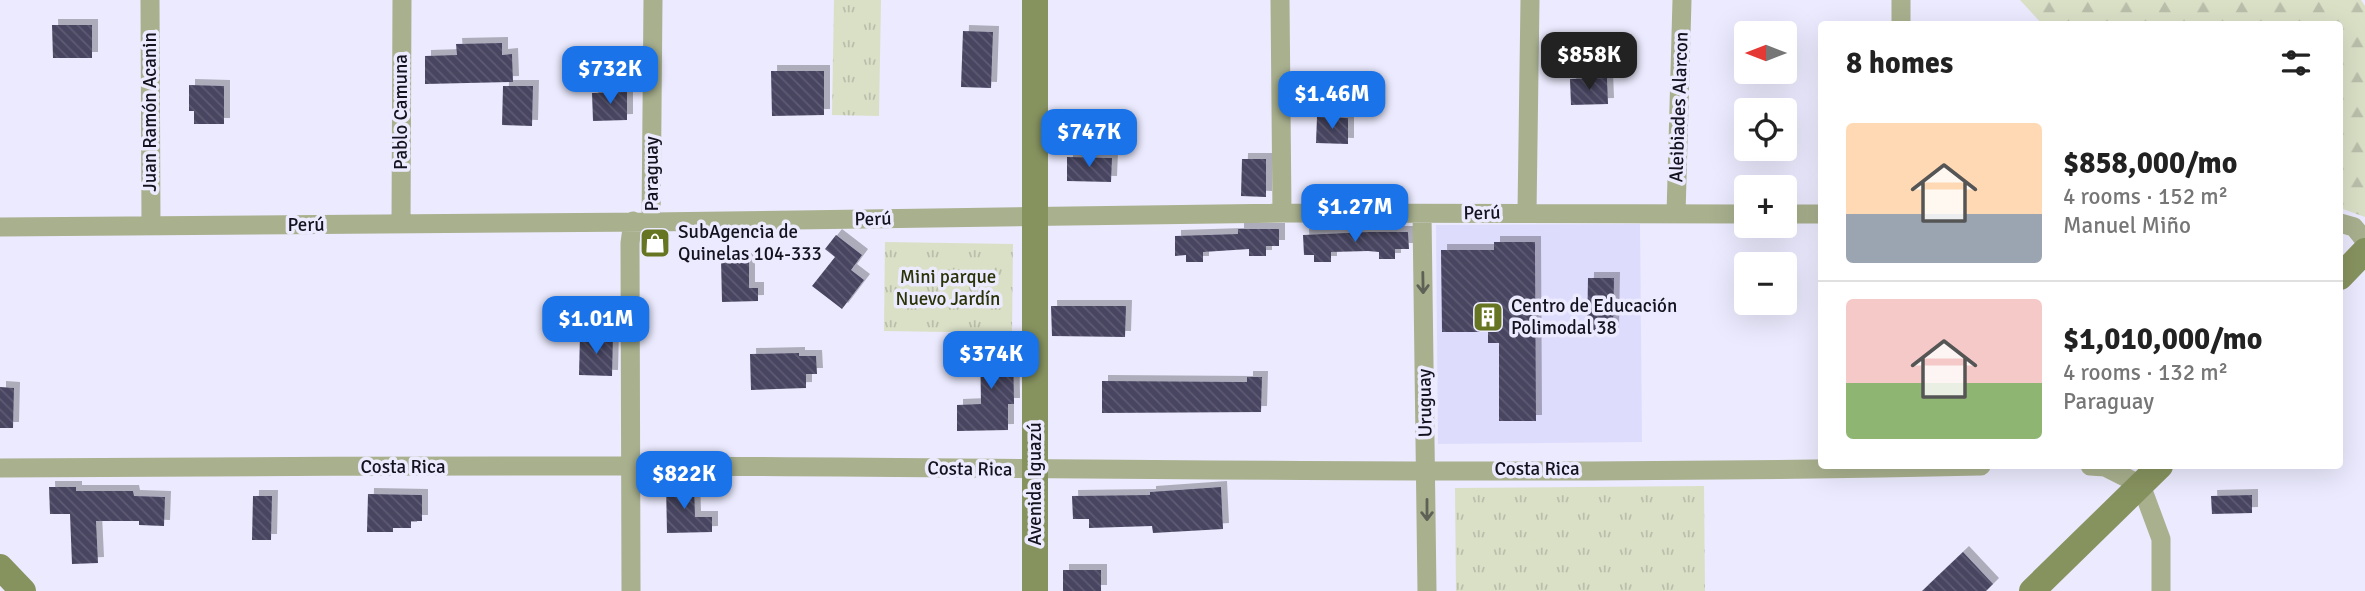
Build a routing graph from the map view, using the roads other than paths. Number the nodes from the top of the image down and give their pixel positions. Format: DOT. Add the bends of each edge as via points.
graph roads {
  1 [pos="150,0"];
  2 [pos="402,0"];
  3 [pos="653,0"];
  4 [pos="1035,0"];
  5 [pos="1280,0"];
  6 [pos="1530,0"];
  7 [pos="1682,0"];
  8 [pos="1902,0"];
  9 [pos="1901,21"];
  10 [pos="1527,212"];
  11 [pos="1282,213"];
  12 [pos="1422,215"];
  13 [pos="1676,215"];
  14 [pos="1734,215"];
  15 [pos="1797,215"];
  16 [pos="1818,215"];
  17 [pos="1036,217"];
  18 [pos="642,222"];
  19 [pos="2343,224"];
  20 [pos="151,225"];
  21 [pos="401,225"];
  22 [pos="0,227"];
  23 [pos="2365,241"];
  24 [pos="2365,251"];
  25 [pos="2343,274"];
  26 [pos="631,466"];
  27 [pos="0,468"];
  28 [pos="1844,469"];
  29 [pos="2109,469"];
  30 [pos="2157,469"];
  31 [pos="1035,470"];
  32 [pos="1426,470"];
  33 [pos="2141,485"];
  34 [pos="0,567"];
  35 [pos="23,591"];
  36 [pos="631,591"];
  37 [pos="1035,591"];
  38 [pos="1427,591"];
  39 [pos="2032,591"];
  40 [pos="2161,591"];
  1 -- 20 [label="street, Juan Ramón Acanin"];
  2 -- 21 [label="street, Pablo Camuna"];
  3 -- 18 [label="street, Paraguay"];
  4 -- 17 [label="main road, Avenida Iguazú"];
  5 -- 11 [label="street"];
  6 -- 10 [label="street"];
  7 -- 13 [label="street, Aleibiades Alarcon"];
  8 -- 9 [label="street"];
  10 -- 12 [label="street, Perú"];
  10 -- 13 [label="street, Perú"];
  11 -- 12 [label="street, Perú"];
  11 -- 17 [label="street, Perú"];
  12 -- 32 [label="street, Uruguay, one-way"];
  13 -- 14 [label="street, Perú"];
  15 -- 16 [label="street"];
  17 -- 18 [label="street, Perú"];
  17 -- 31 [label="main road, Avenida Iguazú"];
  18 -- 21 [label="street, Perú"];
  18 -- 26 [label="street, Paraguay" via="630,243"];
  19 -- 23 [label="street" via="2354,228"];
  20 -- 21 [label="street, Perú"];
  20 -- 22 [label="street, Perú"];
  24 -- 25 [label="main road"];
  26 -- 27 [label="street, Costa Rica"];
  26 -- 31 [label="street, Costa Rica"];
  26 -- 36 [label="street, Paraguay"];
  28 -- 32 [label="street, Costa Rica"];
  29 -- 33 [label="street"];
  30 -- 33 [label="main road"];
  31 -- 32 [label="street, Costa Rica"];
  31 -- 37 [label="main road, Avenida Iguazú"];
  32 -- 38 [label="street, Uruguay, one-way"];
  33 -- 39 [label="main road"];
  33 -- 40 [label="street" via="2161,540"];
  34 -- 35 [label="main road"];
}
